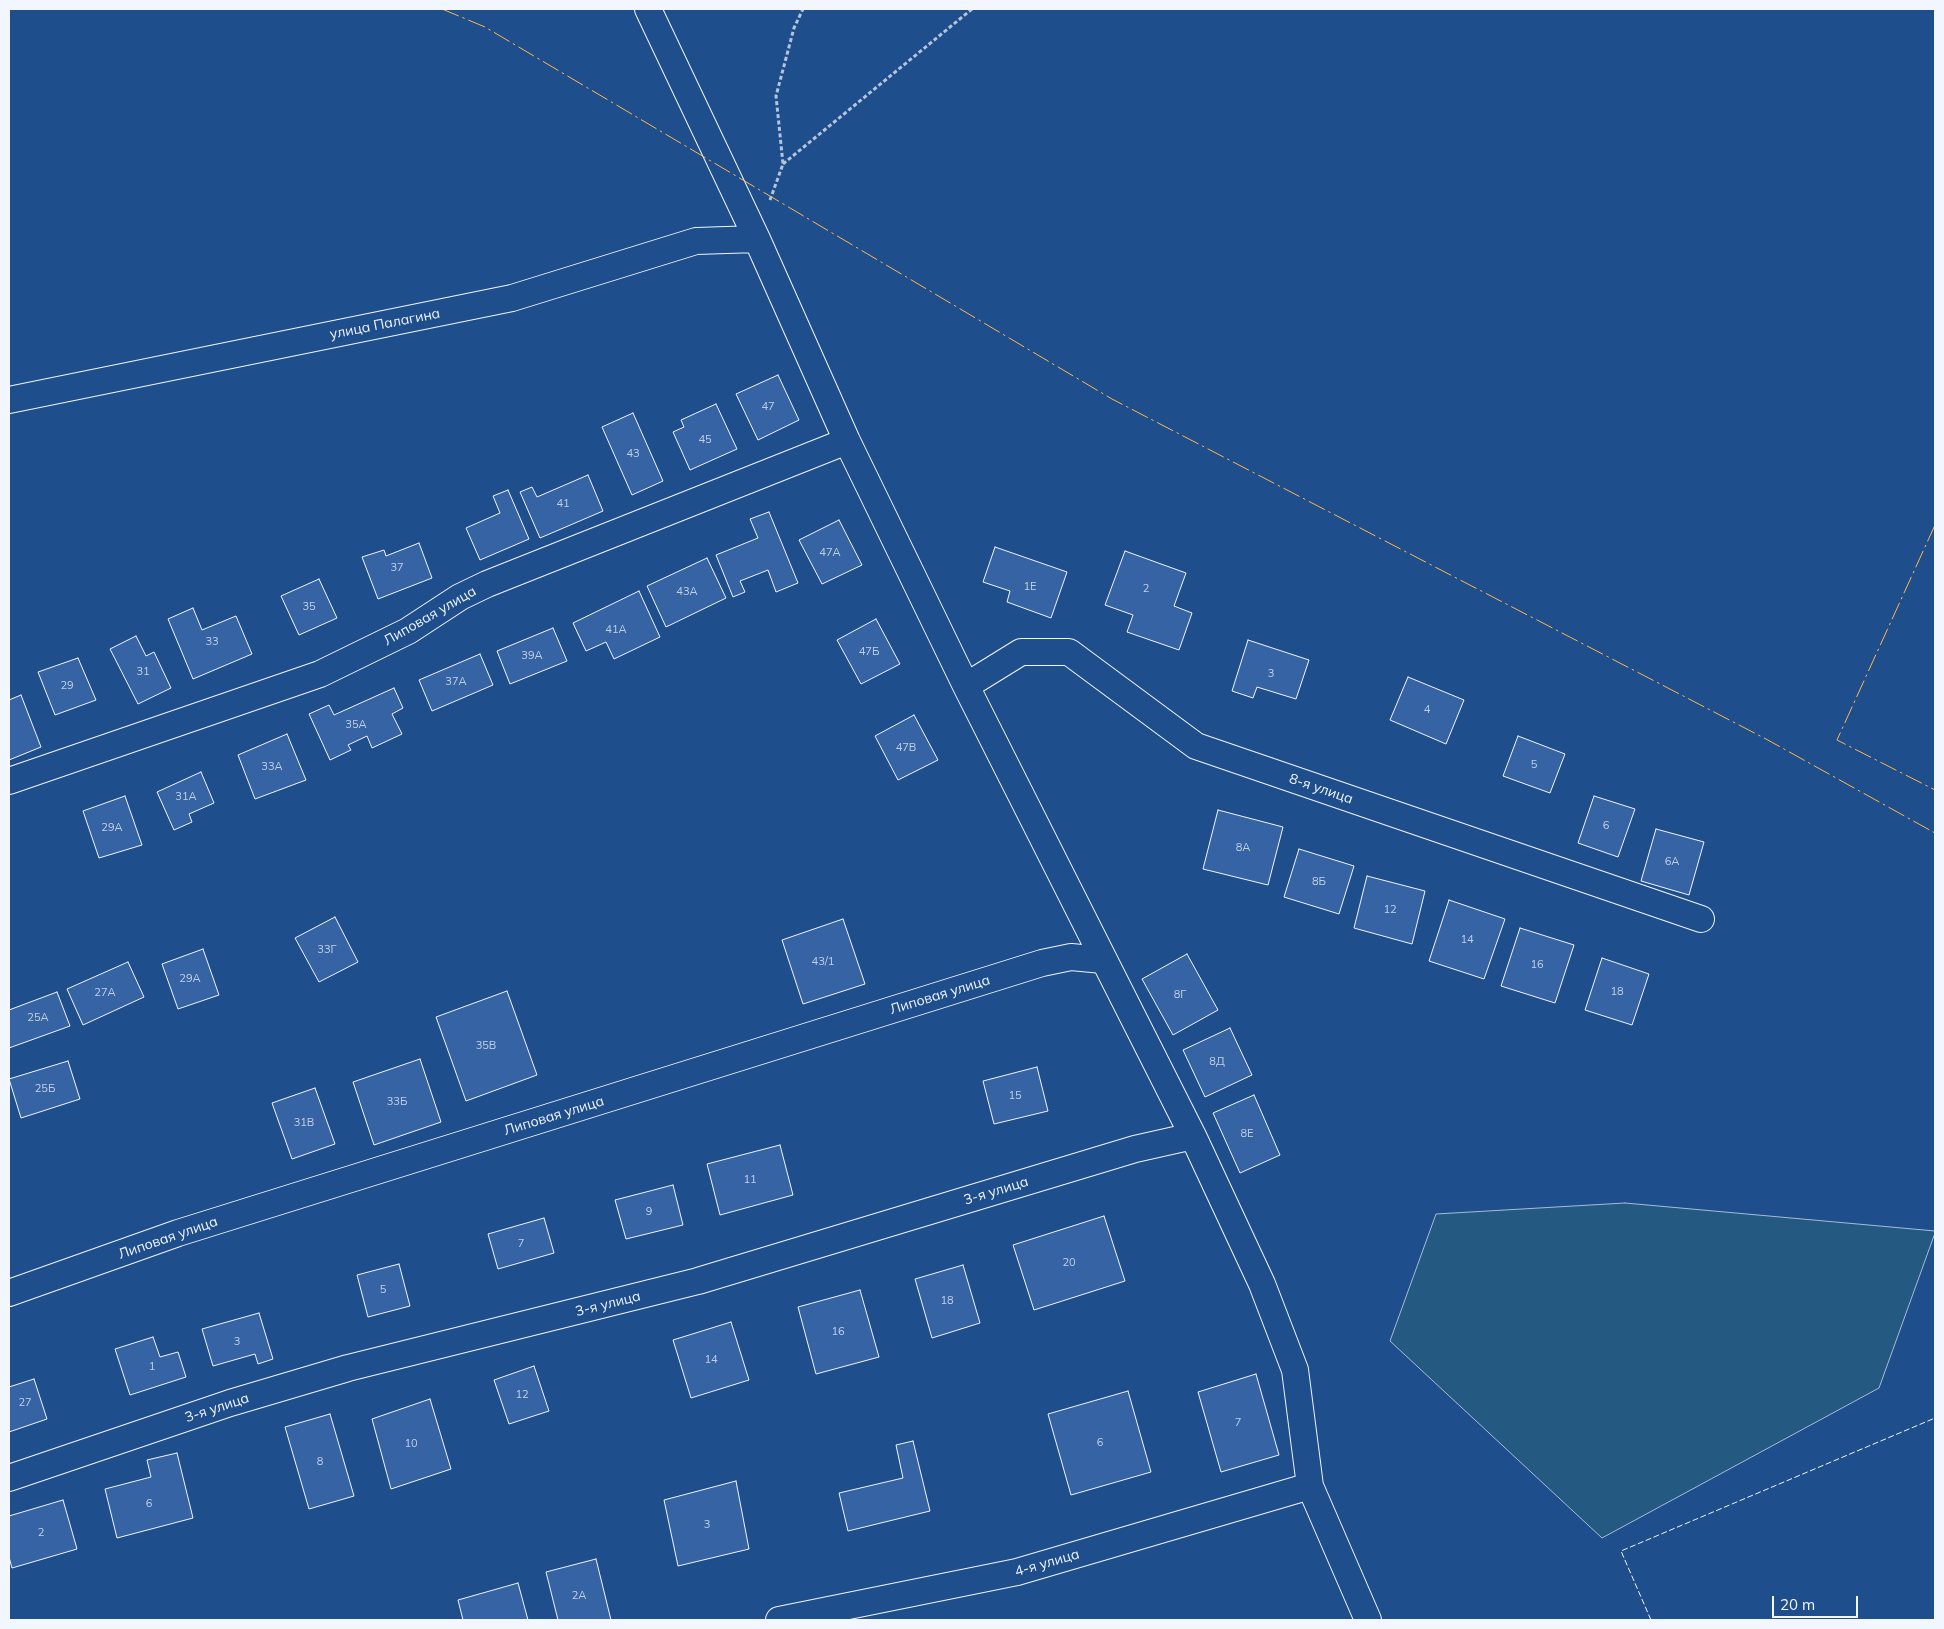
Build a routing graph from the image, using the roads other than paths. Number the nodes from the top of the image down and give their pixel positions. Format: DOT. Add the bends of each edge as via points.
graph roads {
  1 [pos="648,9"];
  2 [pos="757,239"];
  3 [pos="9,400"];
  4 [pos="847,441"];
  5 [pos="966,686"];
  6 [pos="9,782"];
  7 [pos="1701,919"];
  8 [pos="1103,960"];
  9 [pos="1193,1136"];
  10 [pos="9,1294"];
  11 [pos="16,1476"];
  12 [pos="1310,1486"];
  13 [pos="779,1620"];
  14 [pos="1368,1620"];
  1 -- 2 [label="street"];
  2 -- 3 [label="street, улица Палагина" via="696,240 512,298"];
  2 -- 4 [label="street"];
  4 -- 5 [label="street"];
  4 -- 6 [label="street, Липовая улица" via="487,584 460,597 408,631 320,674"];
  5 -- 7 [label="street, 8-я улица" via="1021,652 1069,652 1196,746"];
  5 -- 8 [label="street"];
  8 -- 9 [label="street"];
  8 -- 10 [label="street, Липовая улица" via="1070,957 1042,963 178,1234"];
  9 -- 11 [label="street, 3-я улица" via="1135,1149 698,1281 339,1371 230,1403"];
  9 -- 12 [label="street" via="1262,1284 1295,1370"];
  12 -- 13 [label="street, 4-я улица" via="1017,1572"];
  12 -- 14 [label="street"];
}
